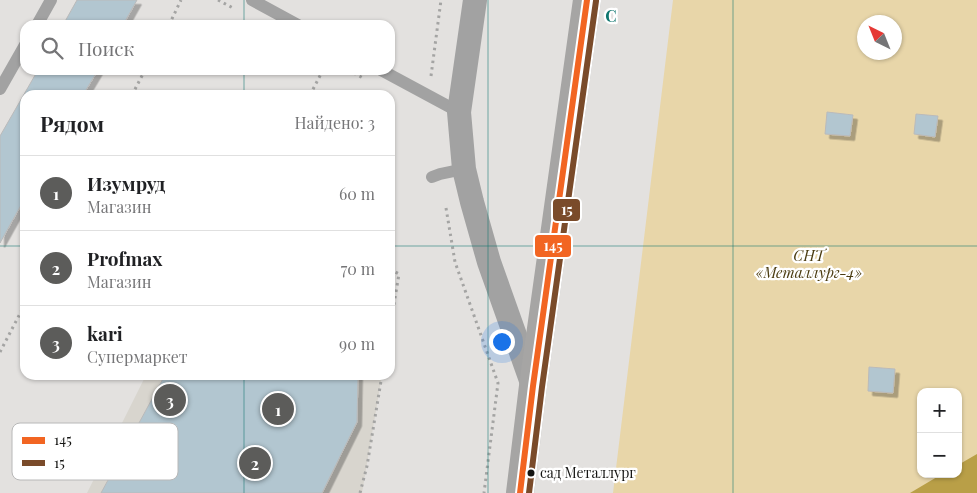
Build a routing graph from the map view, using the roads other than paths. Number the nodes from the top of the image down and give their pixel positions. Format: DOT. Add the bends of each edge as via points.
graph roads {
  1 [pos="51,0"];
  2 [pos="252,0"];
  3 [pos="475,0"];
  4 [pos="587,0"];
  5 [pos="40,20"];
  6 [pos="289,20"];
  7 [pos="20,55"];
  8 [pos="390,75"];
  9 [pos="0,90"];
  10 [pos="459,112"];
  11 [pos="464,169"];
  12 [pos="432,177"];
  13 [pos="533,386"];
  14 [pos="520,493"];
  1 -- 5 [label="lane"];
  2 -- 6 [label="lane"];
  3 -- 10 [label="street"];
  4 -- 13 [label="main road"];
  7 -- 9 [label="lane"];
  8 -- 10 [label="lane"];
  10 -- 11 [label="street"];
  11 -- 12 [label="lane"];
  11 -- 13 [label="street" via="489,262"];
  13 -- 14 [label="main road"];
}
